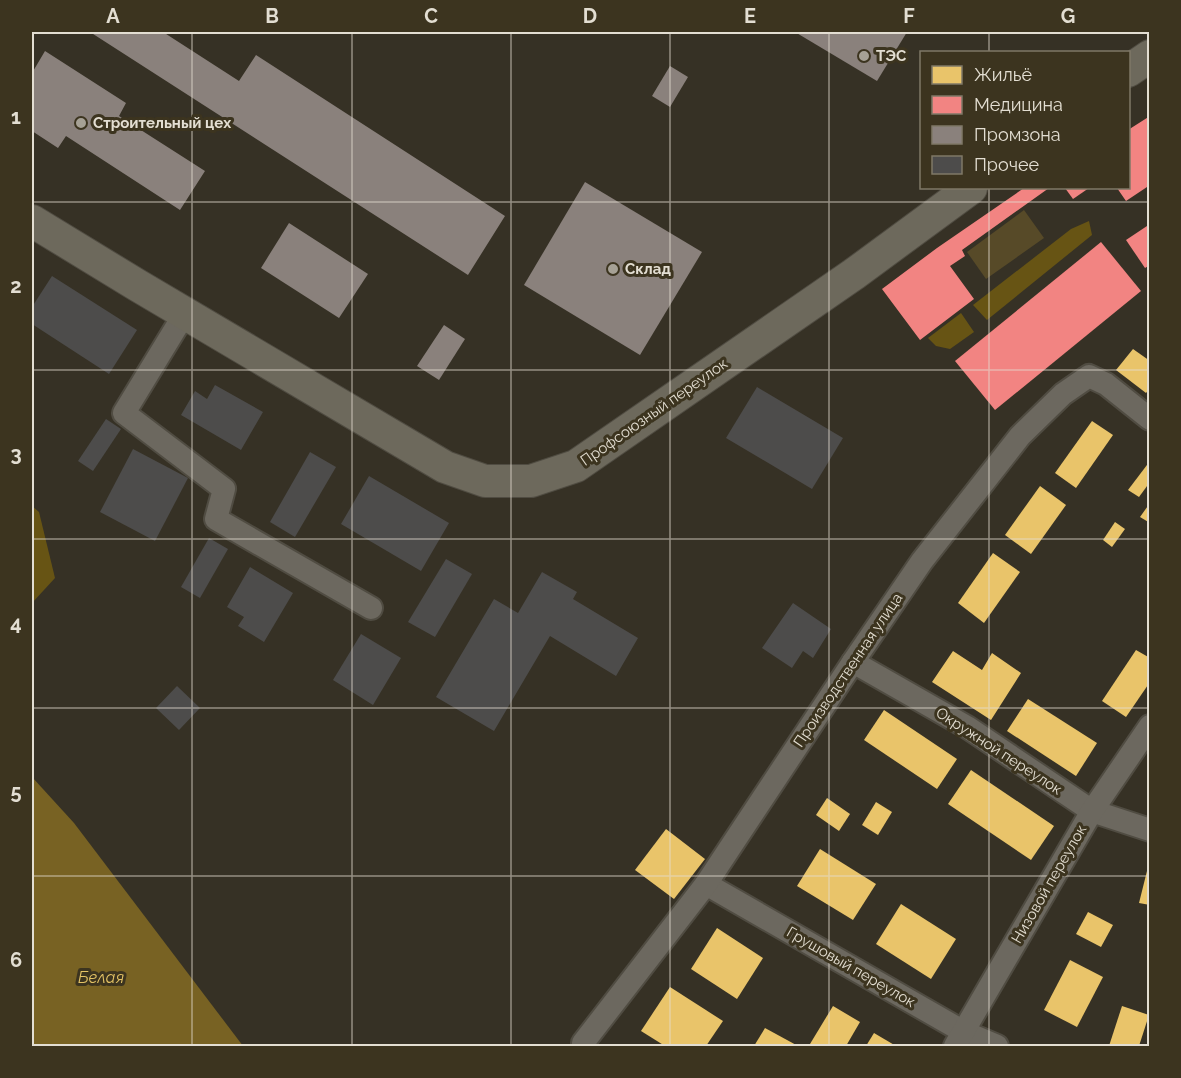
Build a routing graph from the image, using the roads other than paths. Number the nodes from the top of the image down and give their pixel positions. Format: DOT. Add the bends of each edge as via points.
graph roads {
  1 [pos="1149,56"];
  2 [pos="1130,70"];
  3 [pos="970,189"];
  4 [pos="32,221"];
  5 [pos="185,313"];
  6 [pos="1149,419"];
  7 [pos="371,608"];
  8 [pos="853,662"];
  9 [pos="1149,726"];
  10 [pos="1092,811"];
  11 [pos="1149,830"];
  12 [pos="706,884"];
  13 [pos="960,1039"];
  14 [pos="583,1043"];
  15 [pos="997,1047"];
  1 -- 2 [label="main road"];
  3 -- 5 [label="main road, Профсоюзный переулок" via="576,466 531,481 485,481 446,467"];
  4 -- 5 [label="main road, Профсоюзный переулок"];
  5 -- 7 [label="street" via="124,413 224,489 216,519"];
  6 -- 8 [label="street, Производственная улица" via="1106,384 1089,376 1063,394 1020,436 936,543"];
  8 -- 10 [label="street, Окружной переулок" via="967,727"];
  8 -- 12 [label="street, Производственная улица"];
  9 -- 10 [label="street, Низовой переулок"];
  10 -- 11 [label="street, Окружной переулок"];
  10 -- 13 [label="street, Низовой переулок"];
  12 -- 13 [label="street, Грушовый переулок"];
  12 -- 14 [label="street, Производственная улица"];
  13 -- 15 [label="street, Грушовый переулок"];
}
